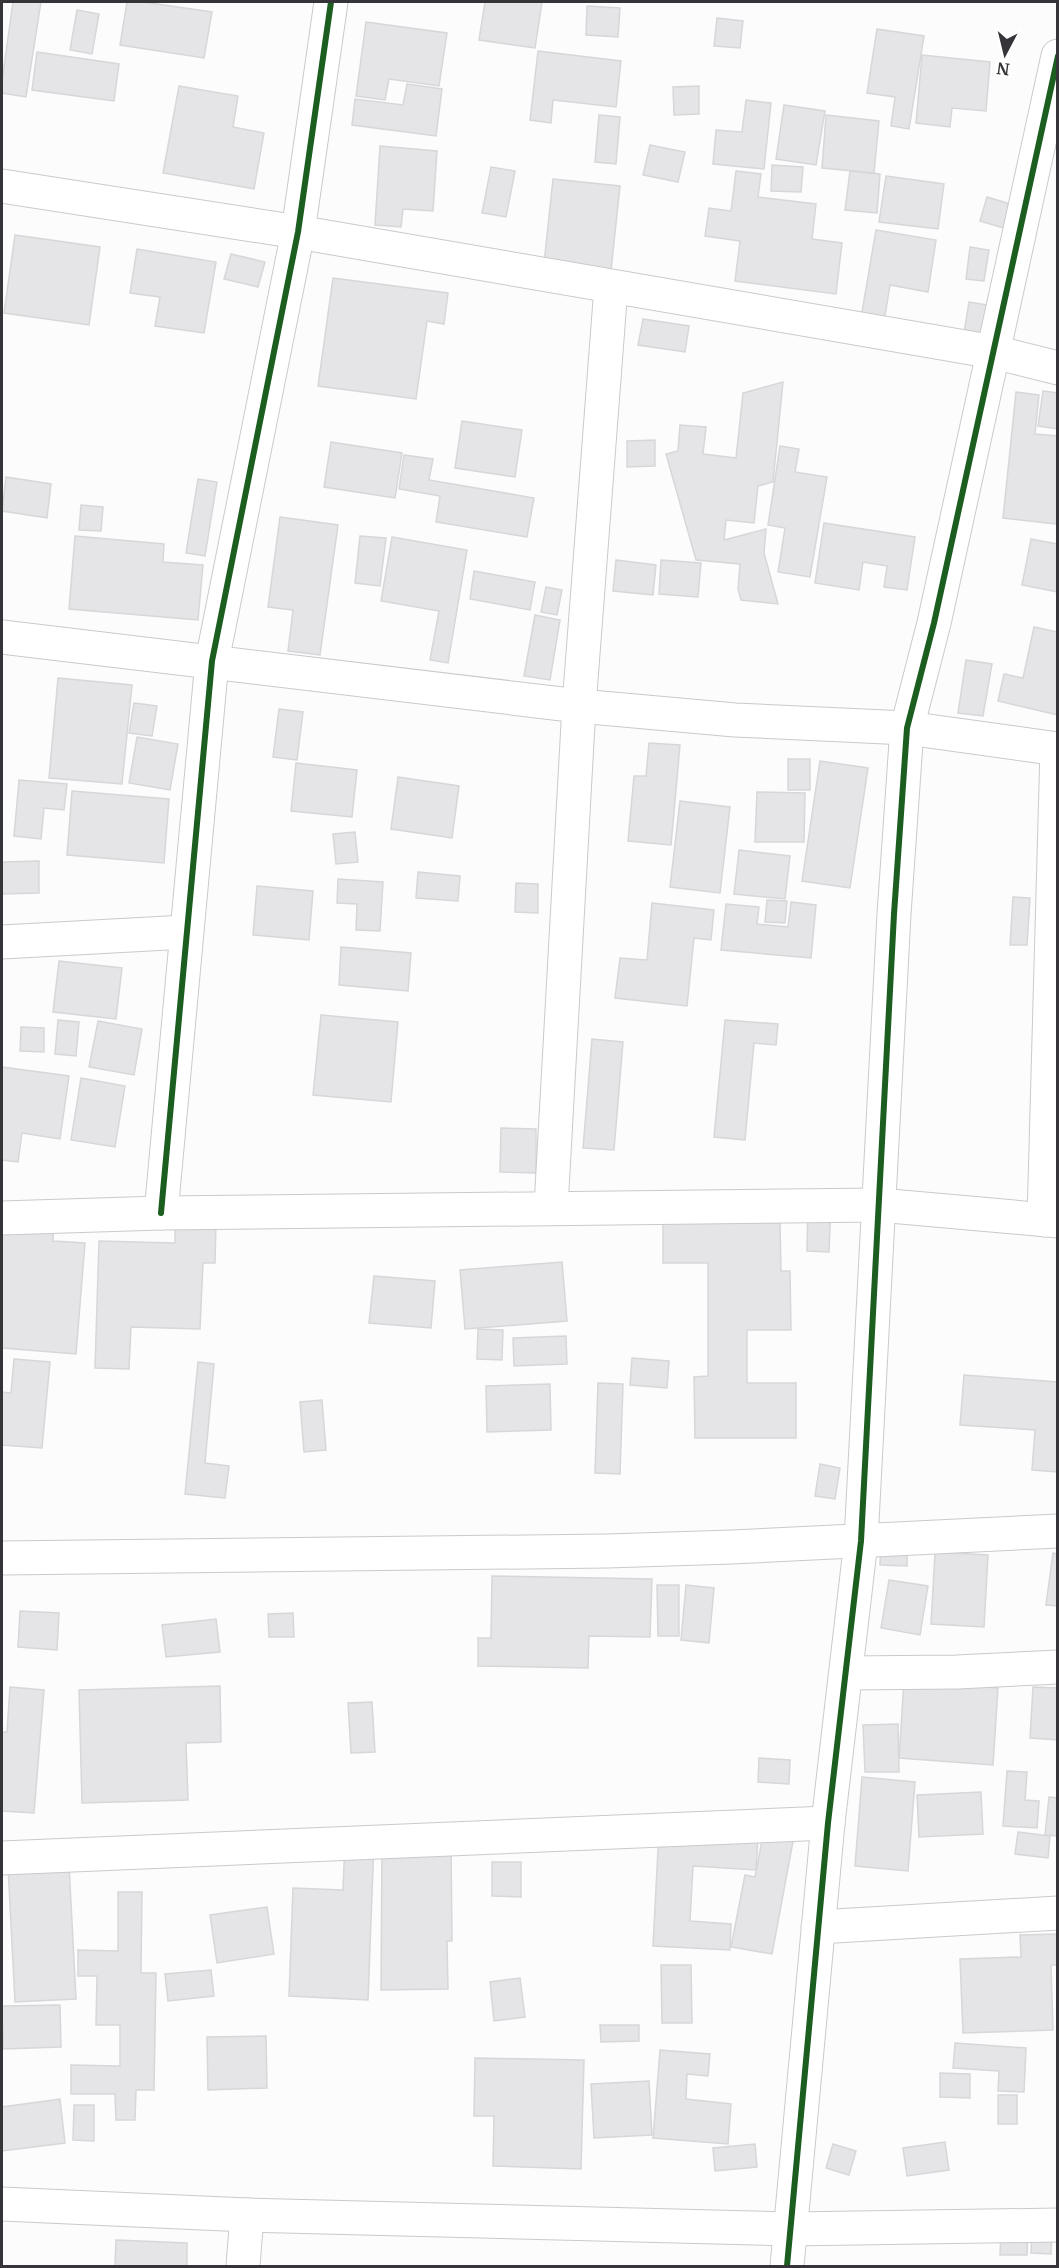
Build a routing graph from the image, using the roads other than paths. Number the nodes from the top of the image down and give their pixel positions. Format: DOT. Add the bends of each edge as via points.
graph roads {
  1 [pos="331,2"];
  2 [pos="1058,56"];
  3 [pos="2,186"];
  4 [pos="298,232"];
  5 [pos="612,287"];
  6 [pos="994,352"];
  7 [pos="1058,368"];
  8 [pos="2,637"];
  9 [pos="212,661"];
  10 [pos="579,706"];
  11 [pos="907,728"];
  12 [pos="1057,749"];
  13 [pos="186,932"];
  14 [pos="2,942"];
  15 [pos="879,1205"];
  16 [pos="551,1207"];
  17 [pos="161,1213"];
  18 [pos="2,1218"];
  19 [pos="1051,1221"];
  20 [pos="1058,1531"];
  21 [pos="861,1541"];
  22 [pos="2,1558"];
  23 [pos="1058,1667"];
  24 [pos="846,1673"];
  25 [pos="828,1823"];
  26 [pos="2,1858"];
  27 [pos="1058,1913"];
  28 [pos="818,1927"];
  29 [pos="2,2204"];
  30 [pos="247,2216"];
  31 [pos="1058,2225"];
  32 [pos="790,2229"];
  33 [pos="243,2266"];
  34 [pos="787,2266"];
  1 -- 4 [label="street"];
  2 -- 6 [label="street"];
  3 -- 4 [label="street"];
  4 -- 5 [label="street"];
  4 -- 9 [label="street"];
  5 -- 6 [label="street"];
  5 -- 10 [label="street"];
  6 -- 7 [label="street"];
  6 -- 11 [label="street"];
  8 -- 9 [label="street"];
  9 -- 10 [label="street"];
  9 -- 13 [label="street"];
  10 -- 11 [label="street" via="735,720"];
  10 -- 16 [label="street"];
  11 -- 12 [label="street"];
  11 -- 15 [label="street"];
  12 -- 19 [label="street"];
  13 -- 14 [label="street"];
  13 -- 17 [label="street"];
  15 -- 16 [label="street"];
  15 -- 19 [label="street"];
  15 -- 21 [label="street"];
  16 -- 17 [label="street"];
  17 -- 18 [label="street"];
  20 -- 21 [label="street"];
  21 -- 22 [label="street" via="608,1551"];
  21 -- 24 [label="street"];
  23 -- 24 [label="street"];
  24 -- 25 [label="street"];
  25 -- 26 [label="street"];
  25 -- 28 [label="street"];
  27 -- 28 [label="street"];
  28 -- 32 [label="street"];
  29 -- 30 [label="street"];
  30 -- 32 [label="street"];
  30 -- 33 [label="street"];
  31 -- 32 [label="street"];
  32 -- 34 [label="street"];
}
